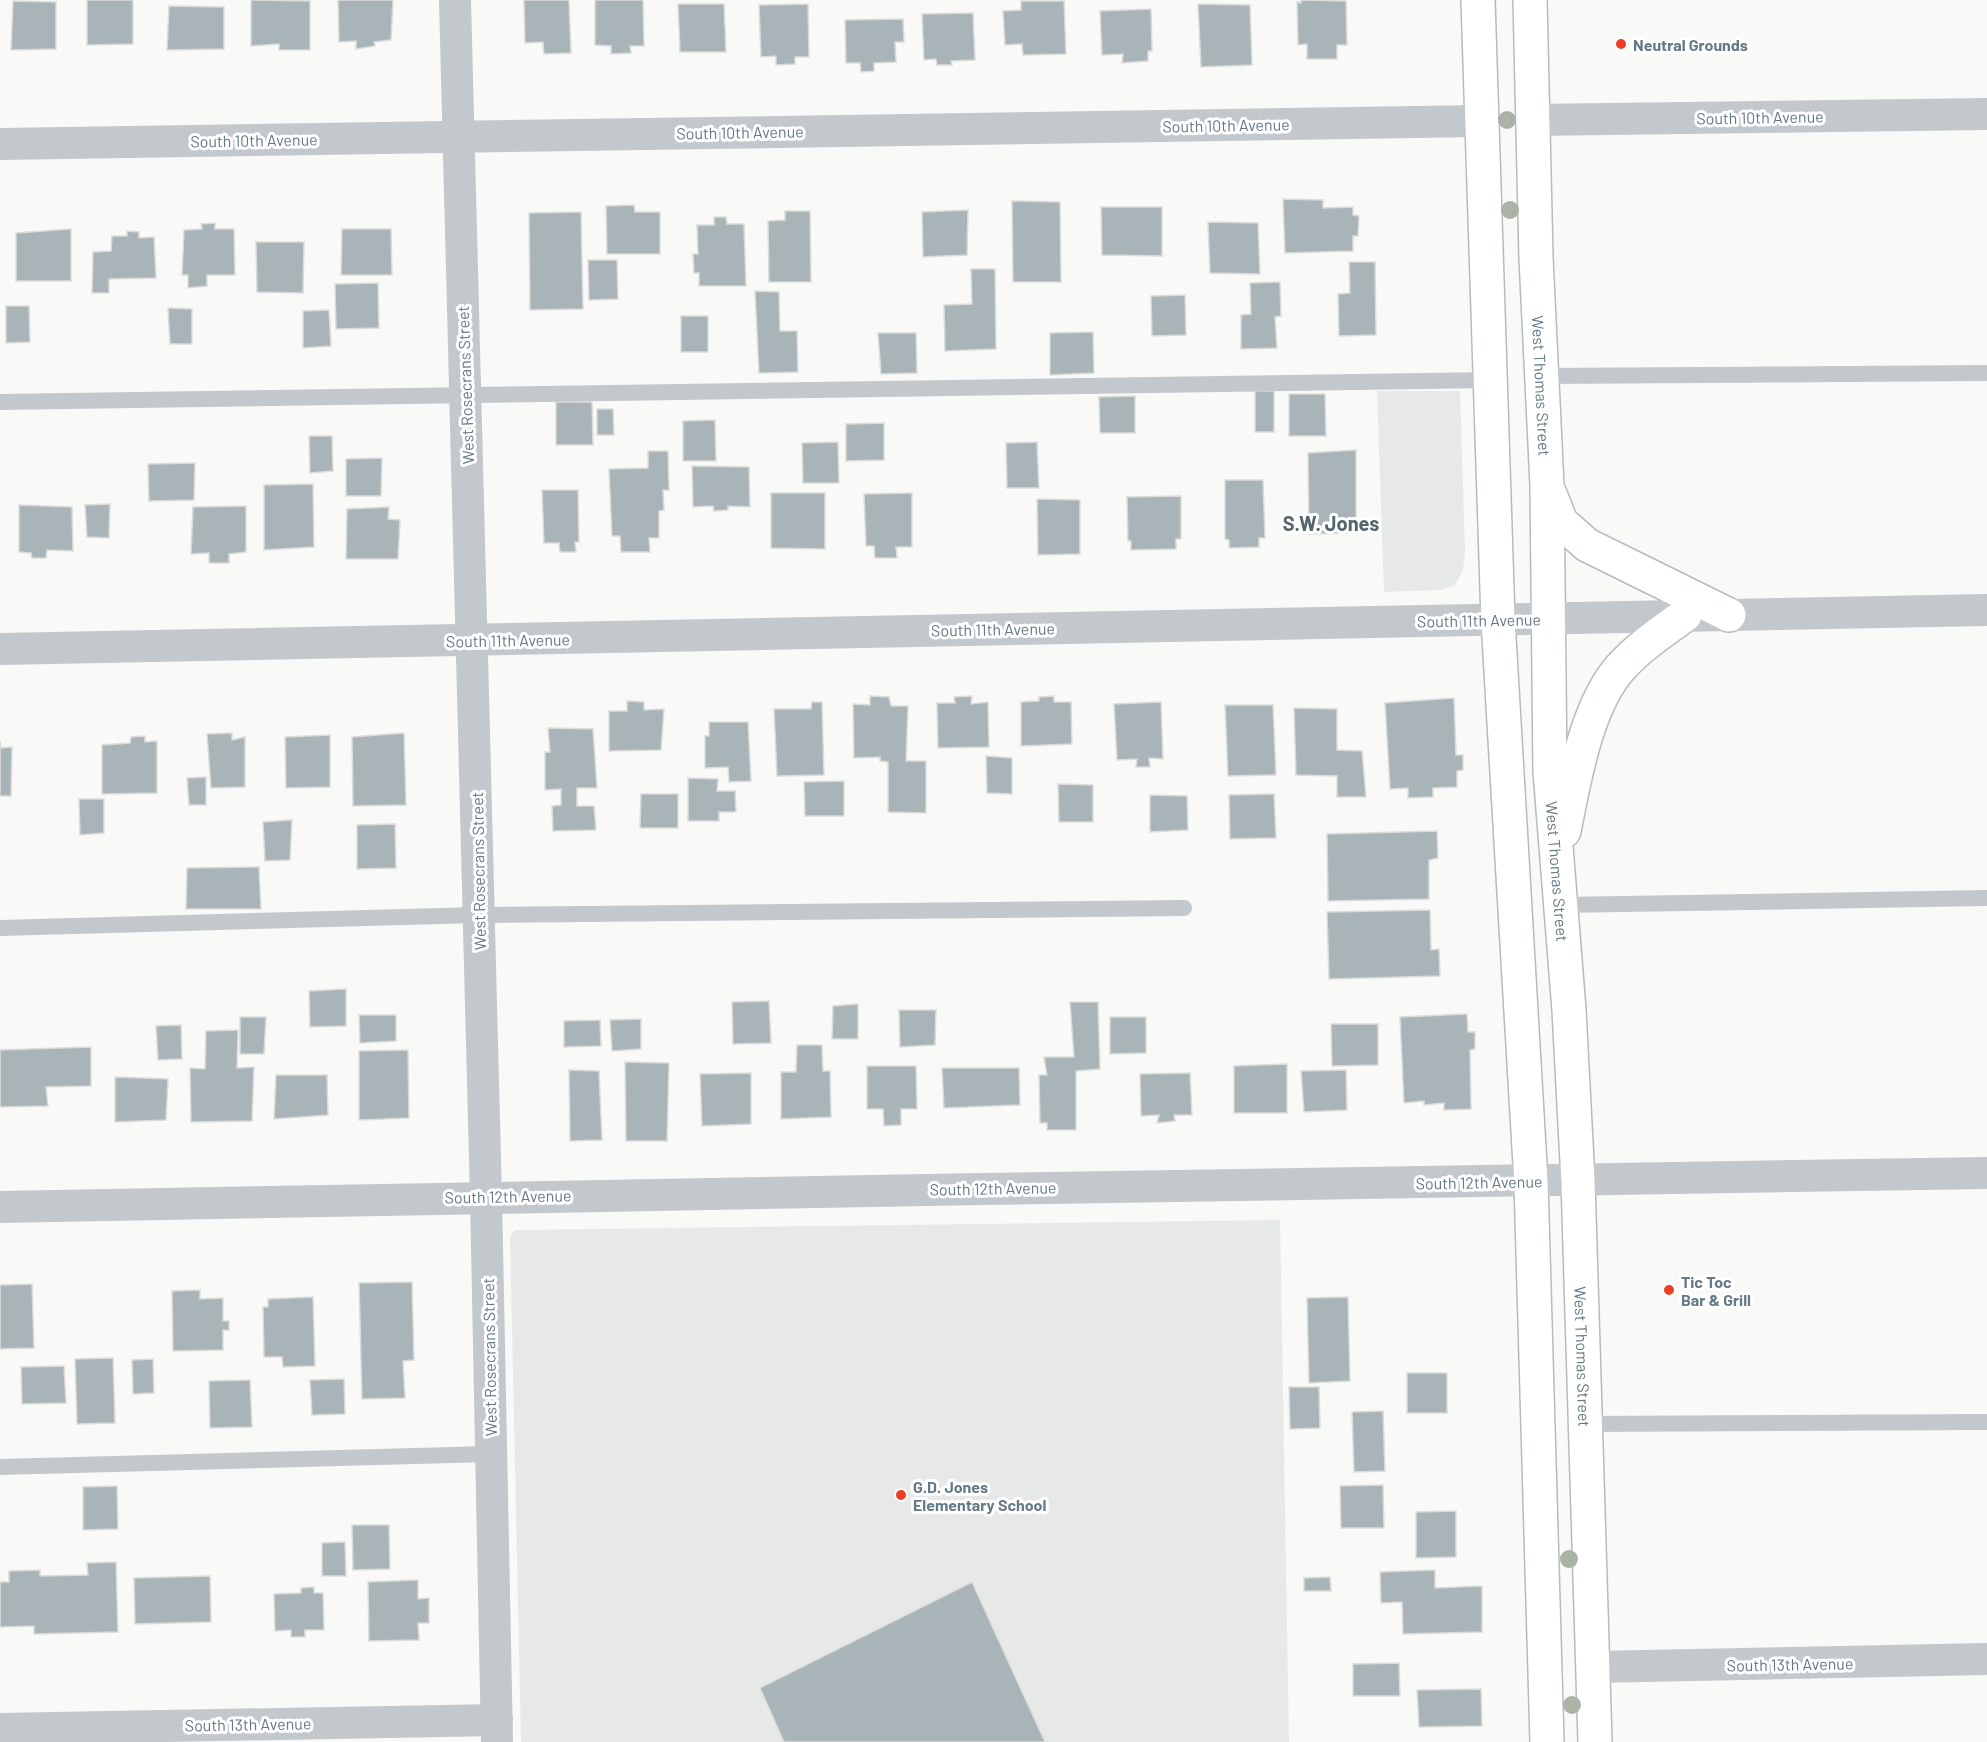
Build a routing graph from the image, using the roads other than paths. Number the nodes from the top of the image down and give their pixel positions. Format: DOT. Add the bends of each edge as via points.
graph roads {
  1 [pos="455,0"];
  2 [pos="1478,0"];
  3 [pos="1530,0"];
  4 [pos="1987,114"];
  5 [pos="1532,120"];
  6 [pos="1480,121"];
  7 [pos="458,136"];
  8 [pos="0,144"];
  9 [pos="1987,373"];
  10 [pos="1543,376"];
  11 [pos="1492,380"];
  12 [pos="466,394"];
  13 [pos="0,402"];
  14 [pos="1547,485"];
  15 [pos="1987,610"];
  16 [pos="1685,615"];
  17 [pos="1729,615"];
  18 [pos="1550,619"];
  19 [pos="1498,620"];
  20 [pos="472,641"];
  21 [pos="0,649"];
  22 [pos="1557,868"];
  23 [pos="1987,898"];
  24 [pos="1560,905"];
  25 [pos="1184,908"];
  26 [pos="479,915"];
  27 [pos="0,928"];
  28 [pos="1987,1173"];
  29 [pos="1578,1181"];
  30 [pos="1532,1182"];
  31 [pos="486,1197"];
  32 [pos="0,1207"];
  33 [pos="1987,1422"];
  34 [pos="1587,1424"];
  35 [pos="491,1454"];
  36 [pos="0,1467"];
  37 [pos="1987,1659"];
  38 [pos="1594,1667"];
  39 [pos="0,1729"];
  40 [pos="497,1731"];
  41 [pos="1547,1742"];
  42 [pos="1595,1742"];
  1 -- 7 [label="street, West Rosecrans Street"];
  2 -- 6 [label="main road"];
  3 -- 5 [label="main road, West Thomas Street"];
  4 -- 5 [label="street, South 10th Avenue"];
  5 -- 10 [label="main road, West Thomas Street"];
  6 -- 7 [label="street, South 10th Avenue"];
  6 -- 11 [label="main road"];
  7 -- 8 [label="street, South 10th Avenue"];
  7 -- 12 [label="street, West Rosecrans Street"];
  9 -- 10 [label="lane"];
  10 -- 14 [label="main road, West Thomas Street"];
  11 -- 12 [label="lane"];
  11 -- 19 [label="main road"];
  12 -- 13 [label="lane"];
  12 -- 20 [label="street, West Rosecrans Street"];
  14 -- 17 [label="main road" via="1561,522 1587,545"];
  14 -- 18 [label="main road, West Thomas Street"];
  15 -- 17 [label="street, South 11th Avenue"];
  16 -- 17 [label="street, South 11th Avenue"];
  16 -- 18 [label="street, South 11th Avenue"];
  16 -- 22 [label="main road" via="1628,660 1607,686 1581,758"];
  18 -- 19 [label="street, South 11th Avenue"];
  18 -- 22 [label="main road, West Thomas Street" via="1550,771"];
  19 -- 20 [label="street, South 11th Avenue"];
  19 -- 30 [label="main road"];
  20 -- 21 [label="street, South 11th Avenue"];
  20 -- 26 [label="street, West Rosecrans Street"];
  22 -- 24 [label="main road, West Thomas Street"];
  23 -- 24 [label="lane"];
  24 -- 29 [label="main road, West Thomas Street"];
  25 -- 26 [label="lane"];
  26 -- 27 [label="lane"];
  26 -- 31 [label="street, West Rosecrans Street"];
  28 -- 29 [label="street, South 12th Avenue"];
  29 -- 30 [label="street, South 12th Avenue"];
  29 -- 34 [label="main road, West Thomas Street"];
  30 -- 31 [label="street, South 12th Avenue"];
  30 -- 41 [label="main road"];
  31 -- 32 [label="street, South 12th Avenue"];
  31 -- 35 [label="street, West Rosecrans Street"];
  33 -- 34 [label="lane"];
  34 -- 38 [label="main road, West Thomas Street"];
  35 -- 36 [label="lane"];
  35 -- 40 [label="street, West Rosecrans Street"];
  37 -- 38 [label="street, South 13th Avenue"];
  38 -- 42 [label="main road, West Thomas Street"];
  39 -- 40 [label="street, South 13th Avenue"];
}
